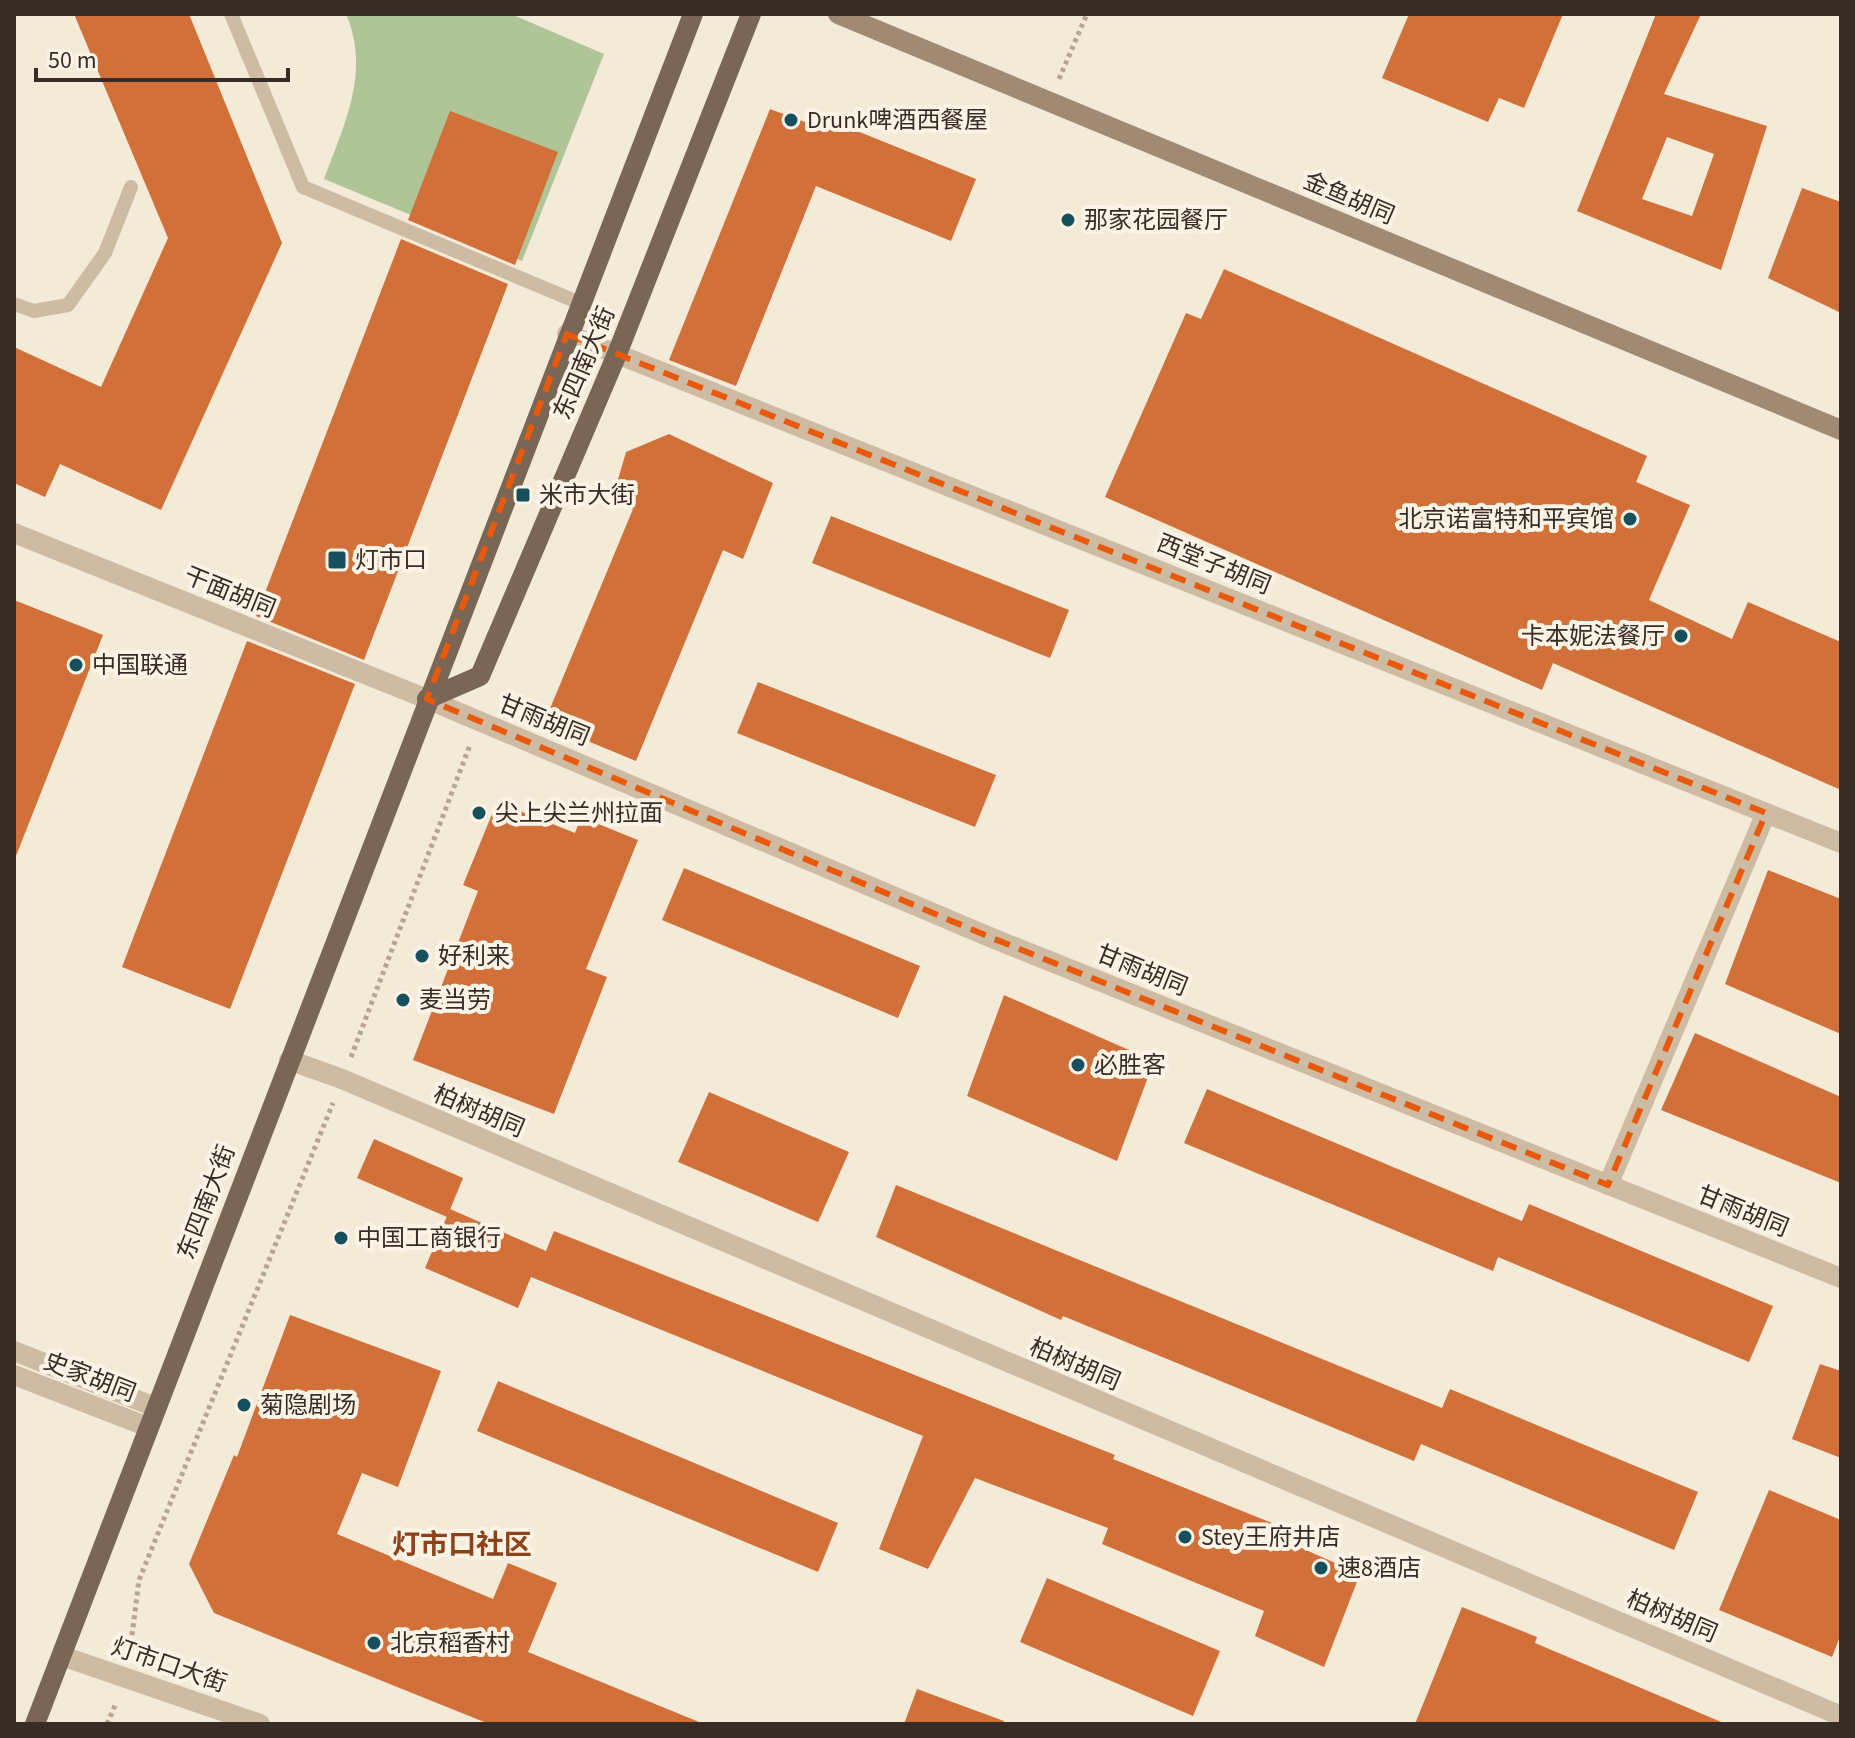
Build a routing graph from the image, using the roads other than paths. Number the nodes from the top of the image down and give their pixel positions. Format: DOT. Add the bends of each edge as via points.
graph roads {
  1 [pos="231,14"];
  2 [pos="693,14"];
  3 [pos="751,14"];
  4 [pos="838,14"];
  5 [pos="131,187"];
  6 [pos="580,303"];
  7 [pos="14,304"];
  8 [pos="567,334"];
  9 [pos="617,354"];
  10 [pos="1841,430"];
  11 [pos="14,533"];
  12 [pos="427,699"];
  13 [pos="1766,813"];
  14 [pos="1841,843"];
  15 [pos="289,1060"];
  16 [pos="1608,1185"];
  17 [pos="1841,1278"];
  18 [pos="14,1351"];
  19 [pos="14,1375"];
  20 [pos="155,1407"];
  21 [pos="148,1427"];
  22 [pos="62,1656"];
  23 [pos="1841,1716"];
  24 [pos="35,1724"];
  25 [pos="260,1724"];
  1 -- 6 [label="lane" via="303,187"];
  2 -- 6 [label="main road, 东四南大街"];
  3 -- 9 [label="main road, 东四南大街"];
  4 -- 10 [label="main road, 金鱼胡同"];
  5 -- 7 [label="lane" via="105,253 68,305 34,311"];
  6 -- 8 [label="main road, 东四南大街"];
  8 -- 9 [label="street, 西堂子胡同"];
  8 -- 12 [label="main road, 东四南大街"];
  9 -- 12 [label="main road, 东四南大街" via="480,676"];
  9 -- 13 [label="street, 西堂子胡同"];
  11 -- 12 [label="street, 干面胡同"];
  12 -- 15 [label="main road, 东四南大街"];
  12 -- 16 [label="street, 甘雨胡同" via="992,938"];
  13 -- 14 [label="street, 西堂子胡同"];
  13 -- 16 [label="street"];
  15 -- 20 [label="main road, 东四南大街"];
  15 -- 23 [label="street, 柏树胡同"];
  16 -- 17 [label="street, 甘雨胡同"];
  18 -- 20 [label="street"];
  19 -- 21 [label="street, 史家胡同"];
  20 -- 21 [label="main road, 东四南大街"];
  21 -- 22 [label="main road, 东四南大街"];
  22 -- 24 [label="main road, 东四南大街"];
  22 -- 25 [label="street, 灯市口大街"];
}
